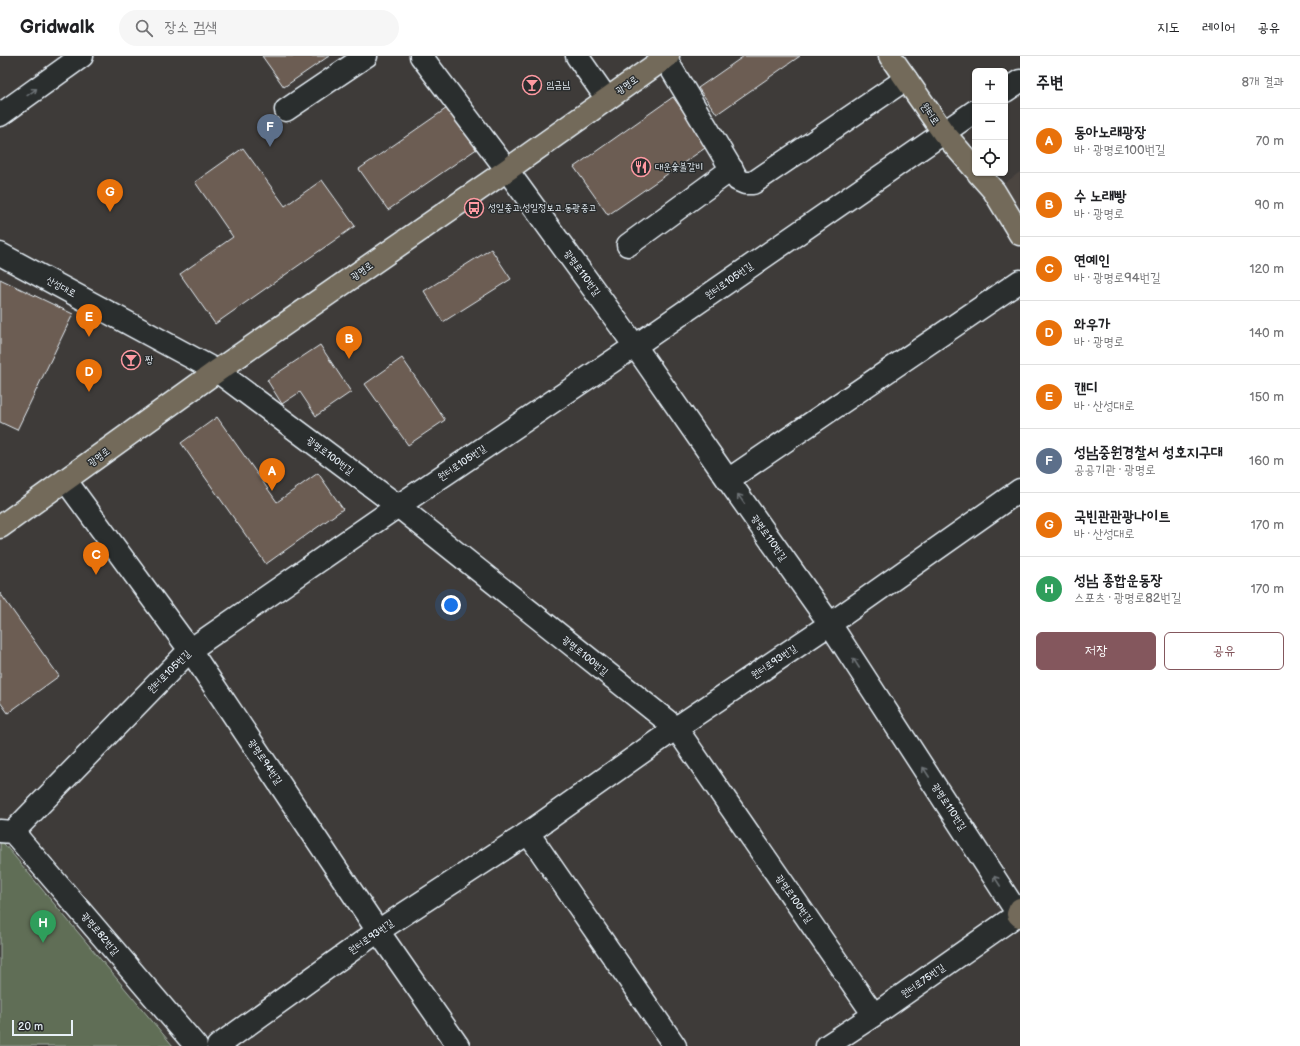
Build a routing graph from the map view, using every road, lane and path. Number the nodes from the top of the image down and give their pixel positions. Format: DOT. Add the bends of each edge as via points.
graph roads {
  1 [pos="82,56"];
  2 [pos="366,56"];
  3 [pos="421,56"];
  4 [pos="577,56"];
  5 [pos="890,56"];
  6 [pos="667,57"];
  7 [pos="906,79"];
  8 [pos="1020,81"];
  9 [pos="1008,89"];
  10 [pos="607,99"];
  11 [pos="286,110"];
  12 [pos="972,113"];
  13 [pos="0,115"];
  14 [pos="942,132"];
  15 [pos="972,166"];
  16 [pos="732,169"];
  17 [pos="507,170"];
  18 [pos="981,176"];
  19 [pos="1020,234"];
  20 [pos="628,245"];
  21 [pos="0,254"];
  22 [pos="1020,280"];
  23 [pos="635,346"];
  24 [pos="217,372"];
  25 [pos="728,480"];
  26 [pos="66,481"];
  27 [pos="1020,490"];
  28 [pos="398,506"];
  29 [pos="0,527"];
  30 [pos="830,624"];
  31 [pos="190,650"];
  32 [pos="676,728"];
  33 [pos="6,831"];
  34 [pos="528,834"];
  35 [pos="1019,913"];
  36 [pos="378,931"];
  37 [pos="874,1015"];
  38 [pos="196,1046"];
  39 [pos="218,1046"];
  40 [pos="458,1046"];
  41 [pos="676,1046"];
  42 [pos="827,1046"];
  13 -- 1 [label="street, one-way"];
  2 -- 11 [label="street"];
  3 -- 17 [label="street"];
  4 -- 10 [label="street"];
  5 -- 7 [label="main road, 원터로"];
  6 -- 10 [label="main road, 광명로"];
  6 -- 16 [label="street"];
  7 -- 14 [label="main road, 원터로"];
  7 -- 16 [label="street" via="753,183 738,180"];
  8 -- 9 [label="street"];
  10 -- 17 [label="main road, 광명로"];
  12 -- 14 [label="street, 원터로105번길"];
  14 -- 15 [label="main road, 원터로"];
  14 -- 23 [label="street, 원터로105번길"];
  16 -- 20 [label="street"];
  17 -- 23 [label="street, 광명로110번길"];
  17 -- 24 [label="main road, 광명로"];
  18 -- 19 [label="main road" via="994,191"];
  21 -- 24 [label="street, 산성대로"];
  22 -- 25 [label="street"];
  23 -- 25 [label="street, 광명로110번길"];
  23 -- 28 [label="street, 원터로105번길"];
  24 -- 26 [label="main road, 광명로"];
  24 -- 28 [label="street, 광명로100번길"];
  30 -- 25 [label="street, 광명로110번길, one-way"];
  26 -- 29 [label="main road, 광명로"];
  26 -- 31 [label="street, 광명로94번길"];
  27 -- 30 [label="street, 원터로93번길"];
  28 -- 31 [label="street, 원터로105번길"];
  28 -- 32 [label="street, 광명로100번길"];
  30 -- 32 [label="street, 원터로93번길"];
  35 -- 30 [label="street, 광명로110번길, one-way"];
  31 -- 33 [label="street, 원터로105번길"];
  31 -- 36 [label="street, 광명로94번길"];
  32 -- 34 [label="street, 원터로93번길"];
  32 -- 37 [label="street, 광명로100번길"];
  33 -- 38 [label="street, 광명로82번길"];
  34 -- 36 [label="street, 원터로93번길"];
  34 -- 41 [label="street"];
  35 -- 37 [label="street, 원터로75번길"];
  36 -- 39 [label="street, 원터로93번길"];
  36 -- 40 [label="street, 광명로94번길"];
  37 -- 42 [label="street, 원터로75번길"];
}
